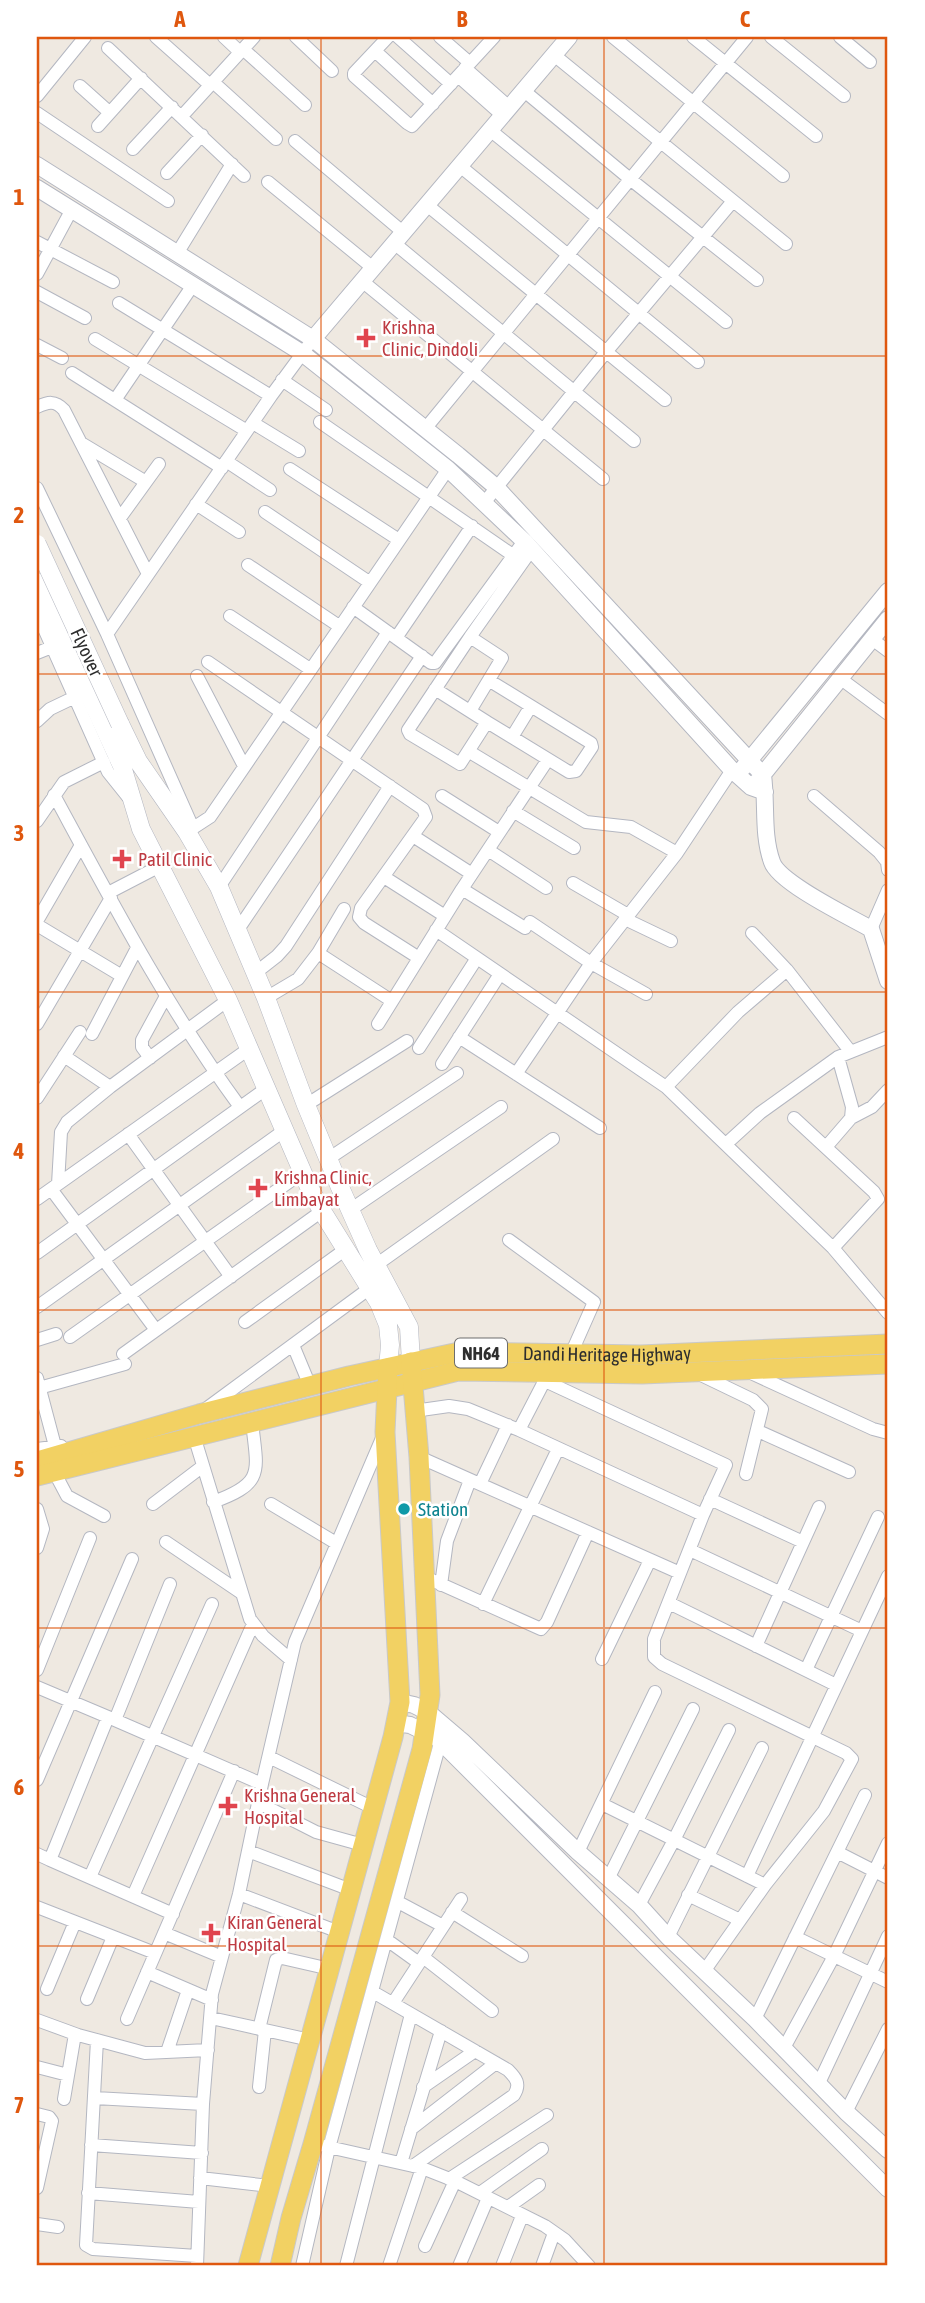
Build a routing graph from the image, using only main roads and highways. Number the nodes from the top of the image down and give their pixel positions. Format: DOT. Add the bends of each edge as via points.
graph roads {
  1 [pos="37,544"];
  2 [pos="37,582"];
  3 [pos="113,726"];
  4 [pos="130,763"];
  5 [pos="888,1344"];
  6 [pos="411,1363"];
  7 [pos="888,1364"];
  8 [pos="388,1368"];
  9 [pos="412,1383"];
  10 [pos="386,1388"];
  11 [pos="91,1453"];
  12 [pos="46,1463"];
  13 [pos="248,2266"];
  14 [pos="280,2266"];
  1 -- 3 [label="main road, Flyover, bridge"];
  2 -- 3 [label="main road, Flyover"];
  3 -- 4 [label="main road, Flyover"];
  4 -- 6 [label="main road" via="190,830 219,887 350,1210 409,1327"];
  4 -- 8 [label="main road" via="141,829 228,1000 322,1212 388,1325"];
  5 -- 6 [label="main road, Dandi Heritage Highway / NH64" via="641,1355 459,1352"];
  6 -- 8 [label="main road, Dandi Heritage Highway / NH64"];
  6 -- 9 [label="main road"];
  7 -- 9 [label="main road, NH64" via="547,1377 458,1371"];
  8 -- 10 [label="main road"];
  8 -- 11 [label="main road, Dandi Heritage Highway / NH64" via="199,1413"];
  9 -- 10 [label="main road, NH64"];
  9 -- 14 [label="main road" via="433,1581 432,1723 321,2146 291,2218"];
  10 -- 11 [label="main road, NH64" via="194,1436"];
  10 -- 13 [label="main road" via="400,1702"];
  11 -- 12 [label="main road, NH64"];
}
